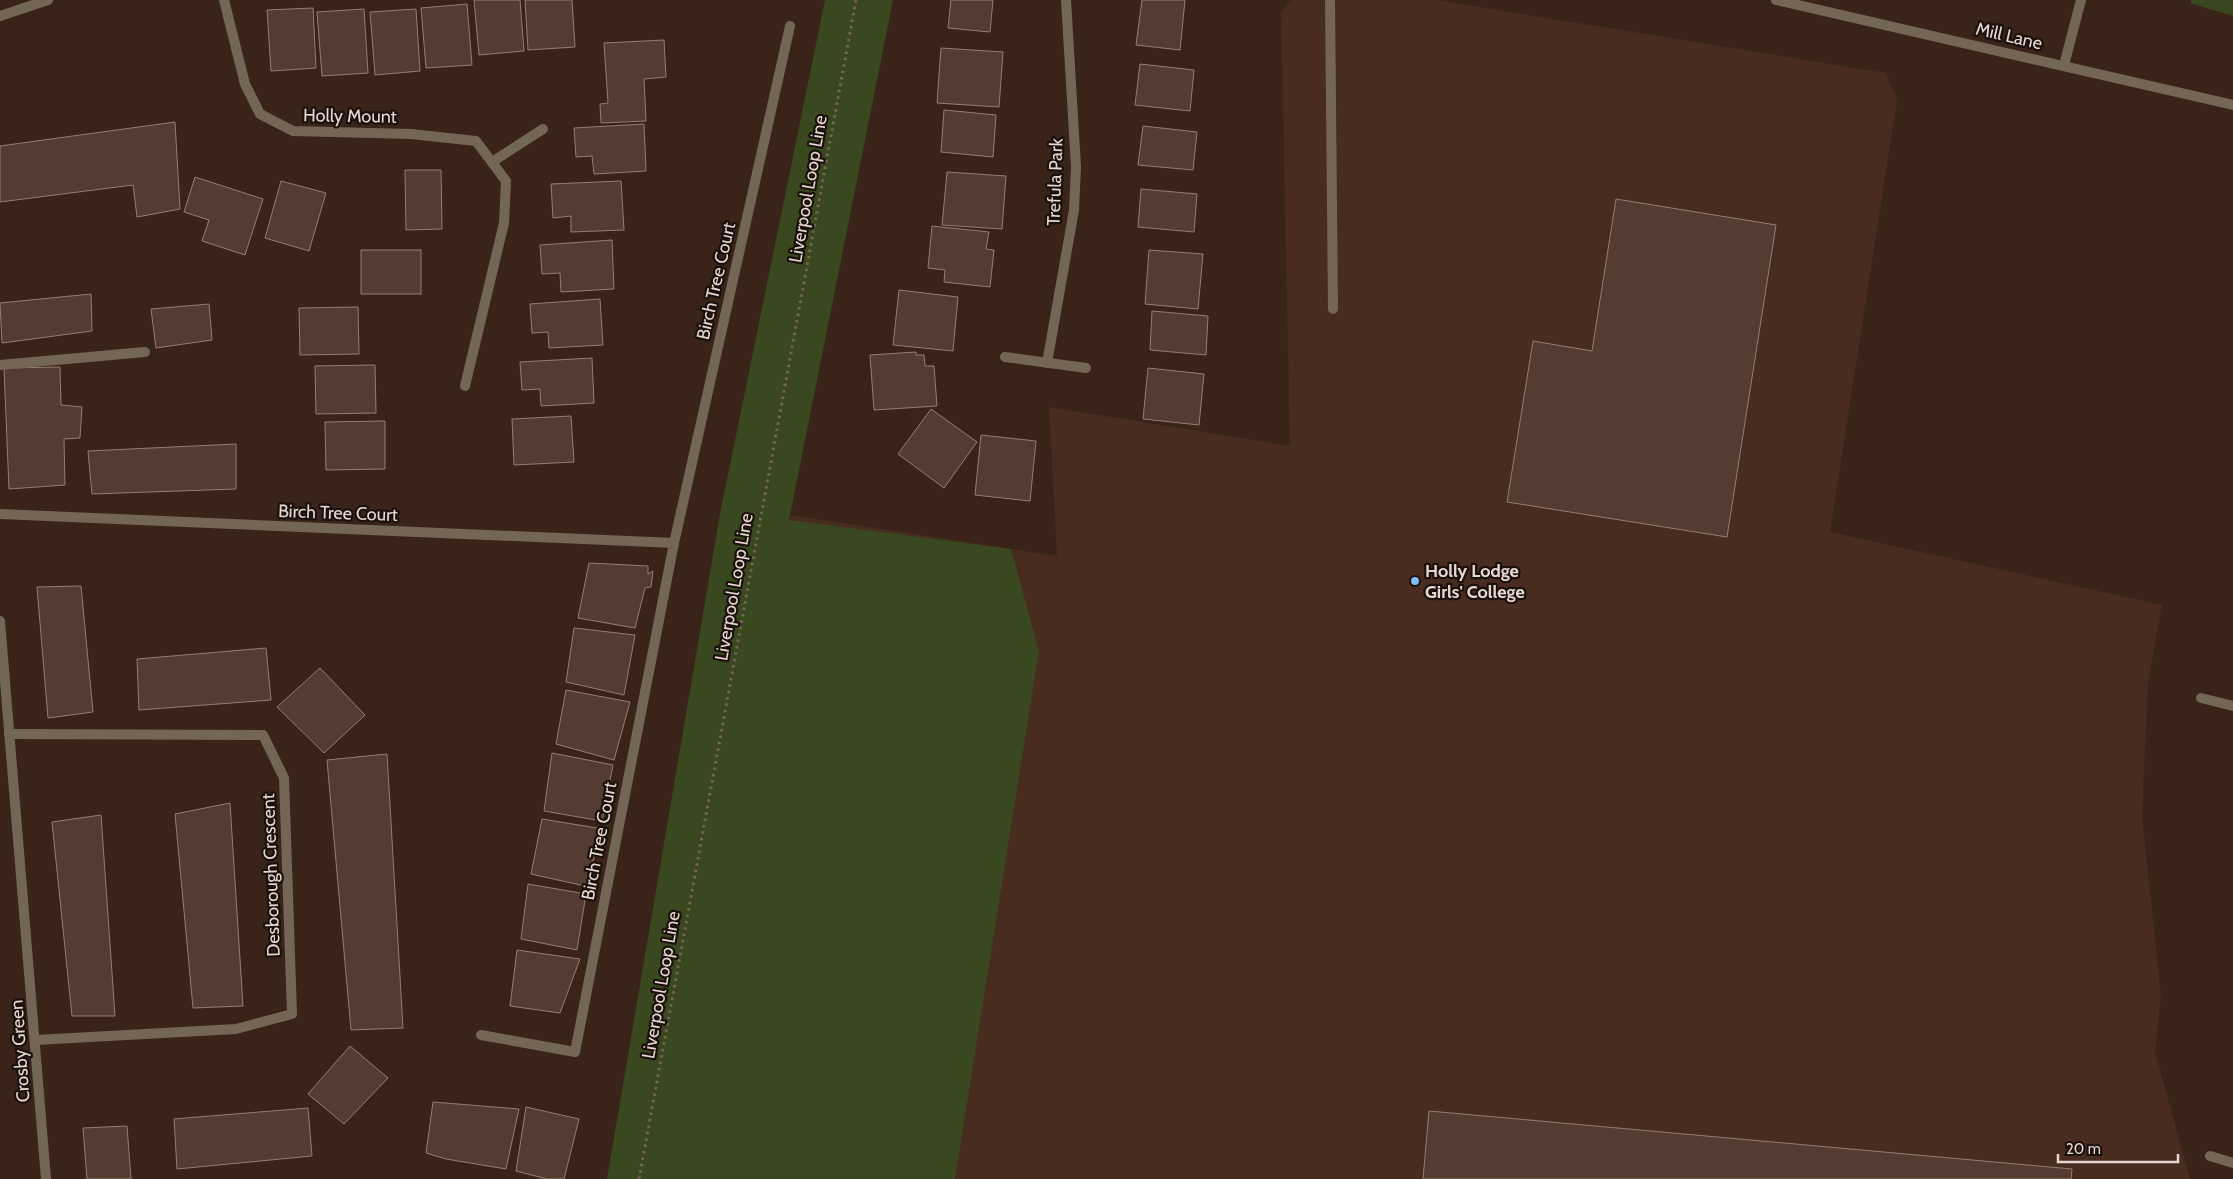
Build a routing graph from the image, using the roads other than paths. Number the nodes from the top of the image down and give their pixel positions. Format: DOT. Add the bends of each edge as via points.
graph roads {
  1 [pos="48,0"];
  2 [pos="224,0"];
  3 [pos="1066,0"];
  4 [pos="1330,0"];
  5 [pos="1776,0"];
  6 [pos="2081,0"];
  7 [pos="0,16"];
  8 [pos="790,26"];
  9 [pos="2064,65"];
  10 [pos="2233,105"];
  11 [pos="544,129"];
  12 [pos="492,162"];
  13 [pos="1333,309"];
  14 [pos="145,352"];
  15 [pos="1005,357"];
  16 [pos="1047,363"];
  17 [pos="0,365"];
  18 [pos="1086,368"];
  19 [pos="465,386"];
  20 [pos="0,514"];
  21 [pos="674,543"];
  22 [pos="0,621"];
  23 [pos="2201,698"];
  24 [pos="2233,706"];
  25 [pos="9,734"];
  26 [pos="481,1035"];
  27 [pos="36,1040"];
  28 [pos="2210,1156"];
  29 [pos="2233,1163"];
  30 [pos="46,1179"];
  1 -- 7 [label="street"];
  2 -- 12 [label="street, Holly Mount" via="244,84 260,114 293,131 411,134 476,141"];
  3 -- 16 [label="street, Trefula Park" via="1076,167 1074,210"];
  4 -- 13 [label="street"];
  5 -- 9 [label="street, Mill Lane"];
  6 -- 9 [label="street"];
  8 -- 21 [label="street, Birch Tree Court"];
  9 -- 10 [label="street, Mill Lane"];
  11 -- 12 [label="street"];
  12 -- 19 [label="street, Holly Mount" via="506,181 504,223"];
  14 -- 17 [label="street"];
  15 -- 16 [label="street"];
  16 -- 18 [label="street"];
  20 -- 21 [label="street, Birch Tree Court"];
  21 -- 26 [label="street, Birch Tree Court" via="575,1052"];
  22 -- 25 [label="street, Crosby Green"];
  23 -- 24 [label="street"];
  25 -- 27 [label="street, Crosby Green"];
  25 -- 27 [label="street, Desborough Crescent" via="263,735 284,778 292,1014 236,1029"];
  27 -- 30 [label="street, Crosby Green"];
  28 -- 29 [label="street"];
}
